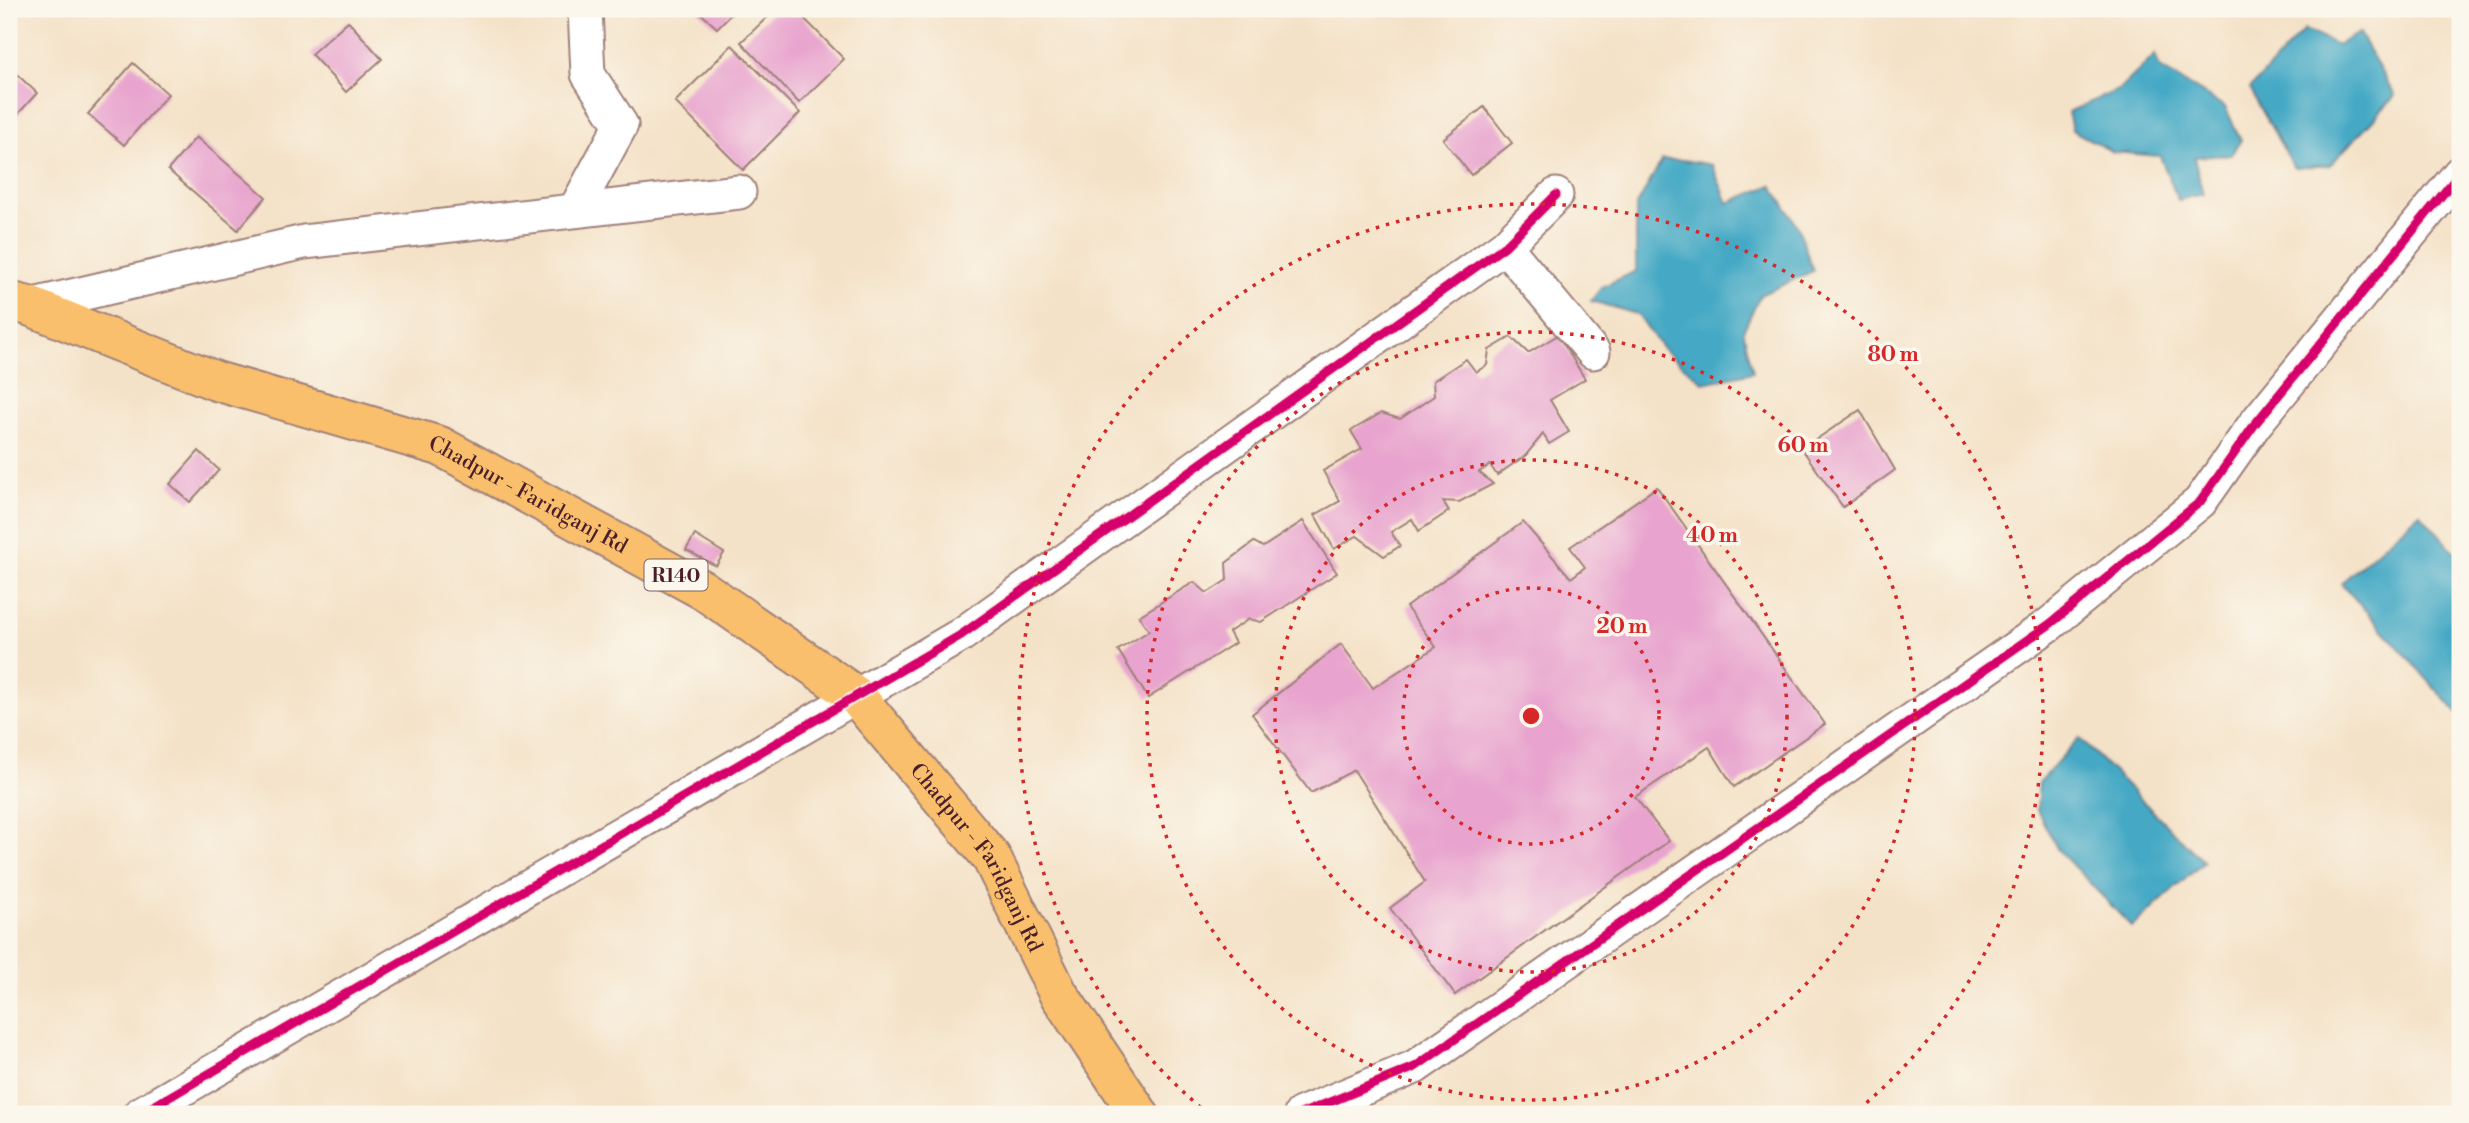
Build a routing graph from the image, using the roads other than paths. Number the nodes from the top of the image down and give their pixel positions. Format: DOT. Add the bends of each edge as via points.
graph roads {
  1 [pos="585,9"];
  2 [pos="2460,173"];
  3 [pos="739,192"];
  4 [pos="1556,195"];
  5 [pos="575,210"];
  6 [pos="1505,246"];
  7 [pos="19,304"];
  8 [pos="1593,352"];
  9 [pos="855,695"];
  10 [pos="140,1114"];
  11 [pos="1139,1114"];
  12 [pos="1301,1114"];
  1 -- 5 [label="street" via="588,75 621,125"];
  2 -- 12 [label="street" via="2255,424 2200,502 2072,607 1415,1068"];
  3 -- 5 [label="street"];
  4 -- 6 [label="street"];
  5 -- 7 [label="street" via="304,242"];
  6 -- 8 [label="street"];
  6 -- 9 [label="street" via="961,635"];
  7 -- 9 [label="main road, Chadpur - Faridganj Rd / R140" via="216,381 440,446 704,590"];
  9 -- 10 [label="street"];
  9 -- 11 [label="main road, Chadpur - Faridganj Rd / R140" via="990,857 1058,993"];
}
